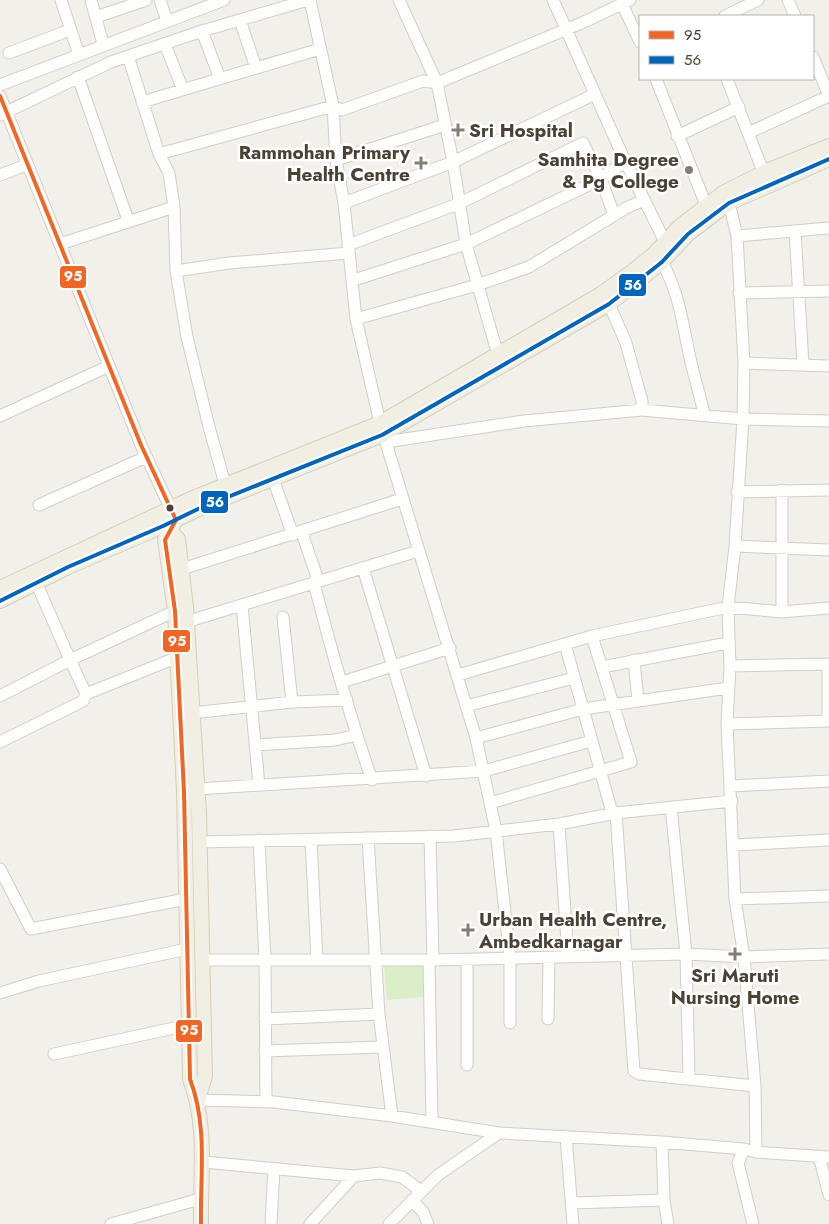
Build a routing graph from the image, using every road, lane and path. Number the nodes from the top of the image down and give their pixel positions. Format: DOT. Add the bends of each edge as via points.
graph roads {
  1 [pos="61,0"];
  2 [pos="91,0"];
  3 [pos="146,0"];
  4 [pos="160,0"];
  5 [pos="224,0"];
  6 [pos="309,0"];
  7 [pos="399,0"];
  8 [pos="553,0"];
  9 [pos="758,0"];
  10 [pos="788,0"];
  11 [pos="211,2"];
  12 [pos="626,2"];
  13 [pos="727,15"];
  14 [pos="795,15"];
  15 [pos="96,17"];
  16 [pos="240,20"];
  17 [pos="167,21"];
  18 [pos="566,29"];
  19 [pos="70,30"];
  20 [pos="202,31"];
  21 [pos="639,39"];
  22 [pos="103,44"];
  23 [pos="165,44"];
  24 [pos="320,49"];
  25 [pos="9,53"];
  26 [pos="79,55"];
  27 [pos="128,56"];
  28 [pos="814,59"];
  29 [pos="256,68"];
  30 [pos="78,77"];
  31 [pos="220,79"];
  32 [pos="656,80"];
  33 [pos="727,80"];
  34 [pos="437,83"];
  35 [pos="0,85"];
  36 [pos="183,90"];
  37 [pos="595,94"];
  38 [pos="0,96"];
  39 [pos="829,96"];
  40 [pos="142,102"];
  41 [pos="333,106"];
  42 [pos="739,108"];
  43 [pos="2,114"];
  44 [pos="445,125"];
  45 [pos="748,133"];
  46 [pos="677,136"];
  47 [pos="829,146"];
  48 [pos="159,154"];
  49 [pos="829,159"];
  50 [pos="336,160"];
  51 [pos="625,161"];
  52 [pos="453,162"];
  53 [pos="26,165"];
  54 [pos="0,175"];
  55 [pos="766,178"];
  56 [pos="601,179"];
  57 [pos="644,200"];
  58 [pos="344,203"];
  59 [pos="729,203"];
  60 [pos="458,204"];
  61 [pos="706,205"];
  62 [pos="174,208"];
  63 [pos="614,215"];
  64 [pos="128,220"];
  65 [pos="829,228"];
  66 [pos="795,231"];
  67 [pos="737,236"];
  68 [pos="665,242"];
  69 [pos="60,244"];
  70 [pos="466,244"];
  71 [pos="348,249"];
  72 [pos="662,262"];
  73 [pos="176,271"];
  74 [pos="354,280"];
  75 [pos="477,285"];
  76 [pos="829,291"];
  77 [pos="797,292"];
  78 [pos="739,293"];
  79 [pos="609,304"];
  80 [pos="356,319"];
  81 [pos="498,355"];
  82 [pos="744,363"];
  83 [pos="802,364"];
  84 [pos="109,366"];
  85 [pos="829,366"];
  86 [pos="642,410"];
  87 [pos="704,414"];
  88 [pos="0,416"];
  89 [pos="743,419"];
  90 [pos="829,420"];
  91 [pos="381,429"];
  92 [pos="146,457"];
  93 [pos="273,479"];
  94 [pos="226,484"];
  95 [pos="782,490"];
  96 [pos="829,490"];
  97 [pos="737,492"];
  98 [pos="402,499"];
  99 [pos="39,505"];
  100 [pos="172,520"];
  101 [pos="298,534"];
  102 [pos="735,546"];
  103 [pos="782,550"];
  104 [pos="829,550"];
  105 [pos="418,551"];
  106 [pos="363,568"];
  107 [pos="182,570"];
  108 [pos="36,582"];
  109 [pos="314,583"];
  110 [pos="0,588"];
  111 [pos="0,601"];
  112 [pos="242,605"];
  113 [pos="728,607"];
  114 [pos="829,608"];
  115 [pos="175,611"];
  116 [pos="782,612"];
  117 [pos="283,617"];
  118 [pos="186,622"];
  119 [pos="592,636"];
  120 [pos="728,643"];
  121 [pos="565,644"];
  122 [pos="450,648"];
  123 [pos="178,657"];
  124 [pos="70,660"];
  125 [pos="634,660"];
  126 [pos="828,664"];
  127 [pos="391,666"];
  128 [pos="730,666"];
  129 [pos="602,667"];
  130 [pos="458,675"];
  131 [pos="574,678"];
  132 [pos="342,682"];
  133 [pos="728,688"];
  134 [pos="86,694"];
  135 [pos="0,696"];
  136 [pos="347,700"];
  137 [pos="638,701"];
  138 [pos="292,702"];
  139 [pos="614,703"];
  140 [pos="252,706"];
  141 [pos="466,706"];
  142 [pos="583,709"];
  143 [pos="192,713"];
  144 [pos="829,721"];
  145 [pos="727,724"];
  146 [pos="356,735"];
  147 [pos="476,738"];
  148 [pos="591,741"];
  149 [pos="0,742"];
  150 [pos="255,745"];
  151 [pos="484,771"];
  152 [pos="600,773"];
  153 [pos="426,776"];
  154 [pos="372,780"];
  155 [pos="829,781"];
  156 [pos="259,785"];
  157 [pos="731,786"];
  158 [pos="197,789"];
  159 [pos="732,801"];
  160 [pos="490,802"];
  161 [pos="671,806"];
  162 [pos="616,813"];
  163 [pos="559,824"];
  164 [pos="496,831"];
  165 [pos="430,836"];
  166 [pos="368,838"];
  167 [pos="259,840"];
  168 [pos="311,840"];
  169 [pos="829,840"];
  170 [pos="199,842"];
  171 [pos="733,845"];
  172 [pos="0,869"];
  173 [pos="829,896"];
  174 [pos="186,899"];
  175 [pos="735,899"];
  176 [pos="187,949"];
  177 [pos="686,954"];
  178 [pos="829,954"];
  179 [pos="568,956"];
  180 [pos="626,956"];
  181 [pos="744,957"];
  182 [pos="510,958"];
  183 [pos="549,958"];
  184 [pos="203,960"];
  185 [pos="265,960"];
  186 [pos="317,960"];
  187 [pos="374,960"];
  188 [pos="431,960"];
  189 [pos="467,960"];
  190 [pos="0,993"];
  191 [pos="379,1014"];
  192 [pos="265,1019"];
  193 [pos="548,1019"];
  194 [pos="510,1023"];
  195 [pos="188,1025"];
  196 [pos="382,1047"];
  197 [pos="265,1051"];
  198 [pos="54,1054"];
  199 [pos="467,1065"];
  200 [pos="689,1078"];
  201 [pos="755,1086"];
  202 [pos="198,1100"];
  203 [pos="266,1101"];
  204 [pos="392,1116"];
  205 [pos="432,1122"];
  206 [pos="499,1133"];
  207 [pos="566,1136"];
  208 [pos="662,1142"];
  209 [pos="744,1149"];
  210 [pos="756,1152"];
  211 [pos="824,1156"];
  212 [pos="204,1162"];
  213 [pos="274,1168"];
  214 [pos="354,1176"];
  215 [pos="421,1191"];
  216 [pos="829,1195"];
  217 [pos="200,1199"];
  218 [pos="412,1200"];
  219 [pos="664,1200"];
  220 [pos="572,1204"];
  221 [pos="111,1224"];
  222 [pos="201,1224"];
  223 [pos="271,1224"];
  224 [pos="310,1224"];
  225 [pos="389,1224"];
  226 [pos="428,1224"];
  227 [pos="573,1224"];
  228 [pos="668,1224"];
  229 [pos="752,1224"];
  1 -- 19 [label="street"];
  2 -- 15 [label="street"];
  3 -- 15 [label="street"];
  4 -- 17 [label="street"];
  5 -- 11 [label="street"];
  6 -- 16 [label="street"];
  6 -- 24 [label="street"];
  7 -- 34 [label="street"];
  8 -- 18 [label="street"];
  9 -- 13 [label="street"];
  10 -- 14 [label="street"];
  11 -- 17 [label="street"];
  12 -- 18 [label="street"];
  12 -- 21 [label="street"];
  15 -- 22 [label="street"];
  16 -- 20 [label="street"];
  16 -- 29 [label="street"];
  17 -- 22 [label="street"];
  18 -- 34 [label="street"];
  18 -- 37 [label="street"];
  19 -- 25 [label="street"];
  19 -- 26 [label="street"];
  20 -- 23 [label="street"];
  20 -- 31 [label="street"];
  22 -- 26 [label="street"];
  23 -- 27 [label="street"];
  23 -- 36 [label="street"];
  24 -- 29 [label="street"];
  24 -- 41 [label="street"];
  26 -- 35 [label="street"];
  27 -- 30 [label="street"];
  27 -- 40 [label="street"];
  28 -- 39 [label="street"];
  29 -- 31 [label="street"];
  30 -- 43 [label="street"];
  30 -- 64 [label="street"];
  31 -- 36 [label="street"];
  32 -- 46 [label="street"];
  33 -- 42 [label="street"];
  34 -- 41 [label="street" via="423,81 342,110"];
  34 -- 44 [label="street"];
  36 -- 40 [label="street"];
  37 -- 51 [label="street"];
  37 -- 52 [label="street"];
  38 -- 43 [label="street"];
  39 -- 45 [label="street"];
  40 -- 48 [label="street"];
  41 -- 48 [label="street"];
  41 -- 50 [label="street"];
  42 -- 45 [label="street"];
  42 -- 46 [label="street"];
  43 -- 53 [label="street"];
  44 -- 50 [label="street"];
  44 -- 52 [label="street"];
  45 -- 55 [label="street"];
  46 -- 61 [label="street"];
  47 -- 55 [label="main road"];
  48 -- 62 [label="street" via="169,173"];
  49 -- 55 [label="main road"];
  50 -- 58 [label="street"];
  51 -- 56 [label="street"];
  51 -- 57 [label="street"];
  52 -- 58 [label="street"];
  52 -- 60 [label="street"];
  53 -- 54 [label="street"];
  53 -- 69 [label="street"];
  55 -- 59 [label="main road"];
  55 -- 61 [label="main road" via="723,193"];
  56 -- 60 [label="street" via="583,142"];
  56 -- 63 [label="street"];
  56 -- 70 [label="street"];
  57 -- 63 [label="street"];
  57 -- 68 [label="street"];
  58 -- 71 [label="street"];
  59 -- 67 [label="street"];
  59 -- 72 [label="main road" via="688,234"];
  60 -- 70 [label="street"];
  60 -- 71 [label="street"];
  61 -- 68 [label="main road"];
  62 -- 64 [label="street"];
  62 -- 73 [label="street"];
  63 -- 75 [label="street" via="529,267"];
  64 -- 69 [label="street"];
  65 -- 66 [label="street"];
  66 -- 67 [label="street"];
  66 -- 77 [label="street"];
  67 -- 78 [label="street"];
  68 -- 81 [label="main road" via="601,294"];
  69 -- 84 [label="street"];
  70 -- 74 [label="street"];
  70 -- 75 [label="street"];
  71 -- 73 [label="street"];
  71 -- 74 [label="street"];
  72 -- 79 [label="main road"];
  72 -- 87 [label="street" via="680,304"];
  73 -- 94 [label="street" via="197,382"];
  74 -- 80 [label="street"];
  75 -- 80 [label="street"];
  75 -- 81 [label="street"];
  76 -- 77 [label="street"];
  77 -- 78 [label="street"];
  77 -- 83 [label="street"];
  78 -- 82 [label="street"];
  79 -- 86 [label="street" via="628,352"];
  79 -- 91 [label="main road"];
  80 -- 91 [label="street"];
  81 -- 91 [label="main road"];
  82 -- 83 [label="street"];
  82 -- 89 [label="street"];
  83 -- 85 [label="street"];
  84 -- 88 [label="street"];
  84 -- 92 [label="street"];
  86 -- 87 [label="street"];
  86 -- 91 [label="street" via="524,421 392,441"];
  87 -- 89 [label="street"];
  89 -- 90 [label="street"];
  89 -- 97 [label="street"];
  91 -- 93 [label="main road"];
  91 -- 94 [label="main road"];
  91 -- 98 [label="street"];
  92 -- 99 [label="street"];
  92 -- 100 [label="street"];
  93 -- 100 [label="main road"];
  93 -- 101 [label="street"];
  94 -- 100 [label="main road"];
  95 -- 96 [label="street"];
  95 -- 97 [label="street"];
  95 -- 103 [label="street"];
  97 -- 102 [label="street"];
  98 -- 101 [label="street"];
  98 -- 105 [label="street"];
  100 -- 107 [label="main road"];
  100 -- 108 [label="main road"];
  100 -- 110 [label="main road"];
  100 -- 115 [label="main road" via="165,540"];
  101 -- 107 [label="street"];
  101 -- 109 [label="street" via="317,577"];
  102 -- 103 [label="street"];
  102 -- 113 [label="street"];
  103 -- 104 [label="street"];
  103 -- 116 [label="street"];
  105 -- 106 [label="street"];
  105 -- 122 [label="street"];
  106 -- 109 [label="street"];
  106 -- 127 [label="street"];
  107 -- 118 [label="main road"];
  108 -- 111 [label="main road"];
  108 -- 124 [label="street"];
  109 -- 112 [label="street"];
  109 -- 132 [label="street"];
  112 -- 118 [label="street"];
  112 -- 140 [label="street"];
  113 -- 116 [label="street"];
  113 -- 119 [label="street"];
  113 -- 120 [label="street"];
  114 -- 116 [label="street"];
  115 -- 123 [label="main road"];
  115 -- 124 [label="street"];
  117 -- 138 [label="street"];
  118 -- 143 [label="main road"];
  119 -- 121 [label="street"];
  119 -- 129 [label="street"];
  120 -- 125 [label="street"];
  120 -- 128 [label="street"];
  121 -- 130 [label="street"];
  121 -- 131 [label="street"];
  122 -- 127 [label="street"];
  122 -- 130 [label="street"];
  123 -- 134 [label="street"];
  123 -- 174 [label="main road"];
  124 -- 134 [label="street"];
  124 -- 135 [label="street"];
  125 -- 129 [label="street"];
  125 -- 137 [label="street"];
  126 -- 128 [label="street"];
  126 -- 144 [label="street"];
  127 -- 132 [label="street"];
  127 -- 153 [label="street"];
  128 -- 133 [label="street"];
  129 -- 139 [label="street"];
  130 -- 141 [label="street"];
  131 -- 141 [label="street"];
  131 -- 142 [label="street"];
  132 -- 136 [label="street"];
  133 -- 137 [label="street"];
  133 -- 145 [label="street"];
  134 -- 149 [label="street" via="83,701"];
  136 -- 138 [label="street"];
  136 -- 146 [label="street"];
  137 -- 139 [label="street"];
  138 -- 140 [label="street"];
  139 -- 142 [label="street"];
  139 -- 152 [label="street" via="632,762"];
  140 -- 143 [label="street"];
  140 -- 150 [label="street"];
  141 -- 147 [label="street"];
  142 -- 147 [label="street"];
  142 -- 148 [label="street"];
  143 -- 158 [label="main road"];
  144 -- 145 [label="street"];
  145 -- 157 [label="street"];
  146 -- 150 [label="street" via="335,740"];
  146 -- 154 [label="street"];
  147 -- 151 [label="street"];
  148 -- 151 [label="street"];
  148 -- 152 [label="street"];
  150 -- 156 [label="street"];
  151 -- 153 [label="street"];
  151 -- 160 [label="street"];
  152 -- 160 [label="street"];
  152 -- 162 [label="street" via="611,809"];
  153 -- 154 [label="street"];
  154 -- 156 [label="street"];
  155 -- 157 [label="street"];
  156 -- 158 [label="street"];
  157 -- 159 [label="street"];
  158 -- 170 [label="main road"];
  159 -- 161 [label="street"];
  159 -- 171 [label="street"];
  160 -- 164 [label="street"];
  161 -- 162 [label="street"];
  161 -- 177 [label="street"];
  162 -- 163 [label="street"];
  162 -- 180 [label="street"];
  163 -- 164 [label="street"];
  163 -- 179 [label="street"];
  164 -- 165 [label="street"];
  164 -- 182 [label="street"];
  165 -- 166 [label="street"];
  165 -- 188 [label="street"];
  166 -- 168 [label="street"];
  166 -- 187 [label="street"];
  167 -- 168 [label="street"];
  167 -- 170 [label="street"];
  167 -- 185 [label="street"];
  168 -- 186 [label="street"];
  169 -- 171 [label="street"];
  170 -- 184 [label="main road"];
  171 -- 175 [label="street"];
  172 -- 174 [label="street" via="32,929"];
  173 -- 175 [label="street"];
  174 -- 176 [label="main road"];
  175 -- 181 [label="street"];
  176 -- 190 [label="street"];
  176 -- 195 [label="main road"];
  177 -- 180 [label="street"];
  177 -- 181 [label="street"];
  177 -- 200 [label="street"];
  178 -- 181 [label="street"];
  179 -- 180 [label="street"];
  179 -- 183 [label="street"];
  180 -- 200 [label="street" via="634,1071"];
  181 -- 201 [label="street"];
  182 -- 183 [label="street"];
  182 -- 189 [label="street"];
  182 -- 194 [label="street"];
  183 -- 193 [label="street"];
  184 -- 185 [label="street"];
  184 -- 202 [label="main road" via="205,1076"];
  185 -- 186 [label="street"];
  185 -- 192 [label="street"];
  186 -- 187 [label="street"];
  187 -- 188 [label="street"];
  187 -- 191 [label="street"];
  188 -- 189 [label="street"];
  188 -- 205 [label="street"];
  189 -- 199 [label="street"];
  191 -- 192 [label="street"];
  191 -- 196 [label="street"];
  192 -- 197 [label="street"];
  195 -- 198 [label="street"];
  195 -- 202 [label="main road" via="190,1079"];
  196 -- 197 [label="street"];
  196 -- 204 [label="street"];
  197 -- 203 [label="street"];
  200 -- 201 [label="street"];
  201 -- 210 [label="street"];
  202 -- 203 [label="street"];
  202 -- 212 [label="main road"];
  203 -- 204 [label="street"];
  204 -- 205 [label="street"];
  205 -- 206 [label="street"];
  206 -- 207 [label="street"];
  206 -- 215 [label="street" via="438,1175"];
  207 -- 208 [label="street"];
  207 -- 220 [label="street"];
  208 -- 209 [label="street"];
  208 -- 219 [label="street"];
  209 -- 210 [label="street"];
  209 -- 229 [label="street" via="738,1163"];
  210 -- 211 [label="street"];
  211 -- 216 [label="street"];
  212 -- 213 [label="street"];
  212 -- 217 [label="main road"];
  213 -- 214 [label="street"];
  213 -- 223 [label="street"];
  214 -- 215 [label="street" via="380,1173 402,1177"];
  214 -- 224 [label="street"];
  215 -- 218 [label="street"];
  217 -- 221 [label="street"];
  217 -- 222 [label="main road"];
  218 -- 225 [label="street"];
  218 -- 226 [label="street"];
  219 -- 220 [label="street"];
  219 -- 228 [label="street"];
  220 -- 227 [label="street"];
}
